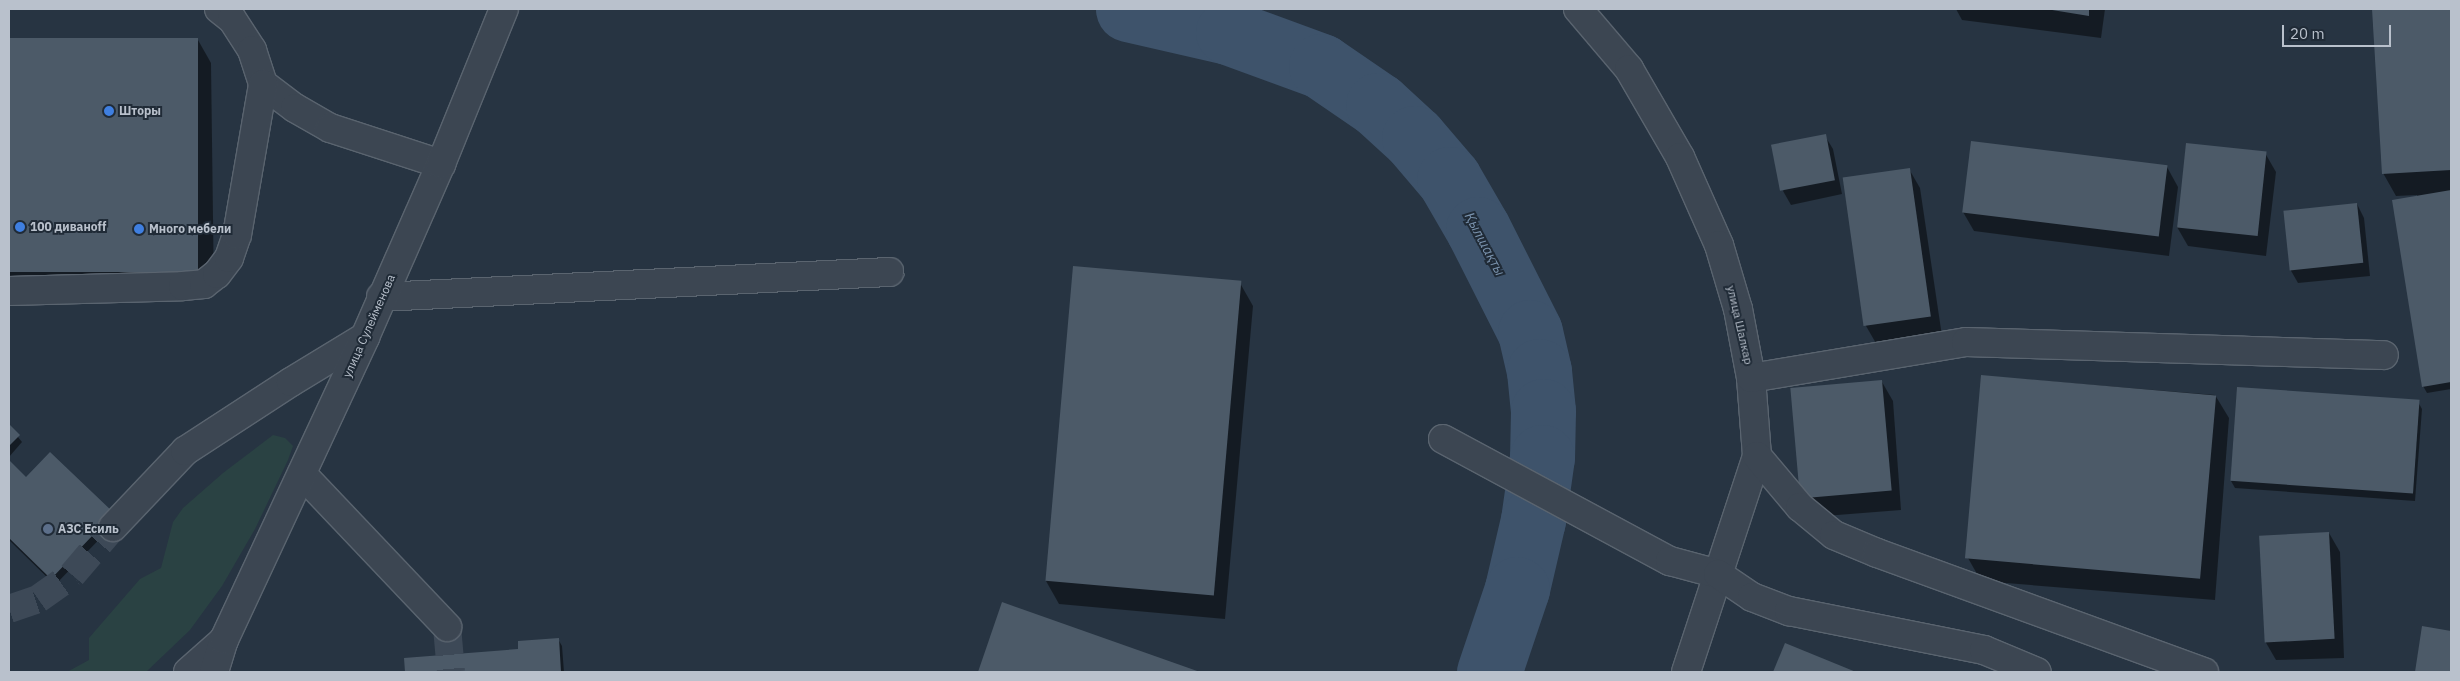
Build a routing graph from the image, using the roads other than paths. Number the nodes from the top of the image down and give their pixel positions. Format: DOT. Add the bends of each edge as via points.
graph roads {
  1 [pos="219,9"];
  2 [pos="1578,9"];
  3 [pos="502,13"];
  4 [pos="263,84"];
  5 [pos="441,164"];
  6 [pos="889,272"];
  7 [pos="9,291"];
  8 [pos="381,297"];
  9 [pos="366,337"];
  10 [pos="2384,355"];
  11 [pos="1751,378"];
  12 [pos="1443,438"];
  13 [pos="1757,456"];
  14 [pos="302,474"];
  15 [pos="113,527"];
  16 [pos="1718,574"];
  17 [pos="447,627"];
  18 [pos="224,640"];
  19 [pos="188,672"];
  20 [pos="214,672"];
  21 [pos="1686,672"];
  22 [pos="2037,672"];
  23 [pos="2204,672"];
  1 -- 4 [label="street" via="232,20 252,50"];
  2 -- 11 [label="street, улица Шалкар" via="1629,69 1680,157 1719,245 1738,309"];
  3 -- 5 [label="street, улица Сулейменова"];
  4 -- 5 [label="street" via="330,128"];
  4 -- 7 [label="street" via="237,235 229,258 217,274 204,284 183,286"];
  5 -- 8 [label="street, улица Сулейменова"];
  6 -- 8 [label="street"];
  8 -- 9 [label="street, улица Сулейменова"];
  9 -- 14 [label="street, улица Сулейменова"];
  9 -- 15 [label="street" via="186,451"];
  10 -- 11 [label="street" via="1966,342"];
  11 -- 13 [label="street, улица Шалкар"];
  12 -- 16 [label="street" via="1670,561"];
  13 -- 16 [label="street, улица Шалкар"];
  13 -- 23 [label="street" via="1800,508 1834,535"];
  14 -- 17 [label="street"];
  14 -- 18 [label="street, улица Сулейменова"];
  16 -- 21 [label="street, улица Шалкар"];
  16 -- 22 [label="street" via="1752,597 1789,612 1984,650"];
  18 -- 19 [label="street"];
  18 -- 20 [label="street, улица Сулейменова"];
}
